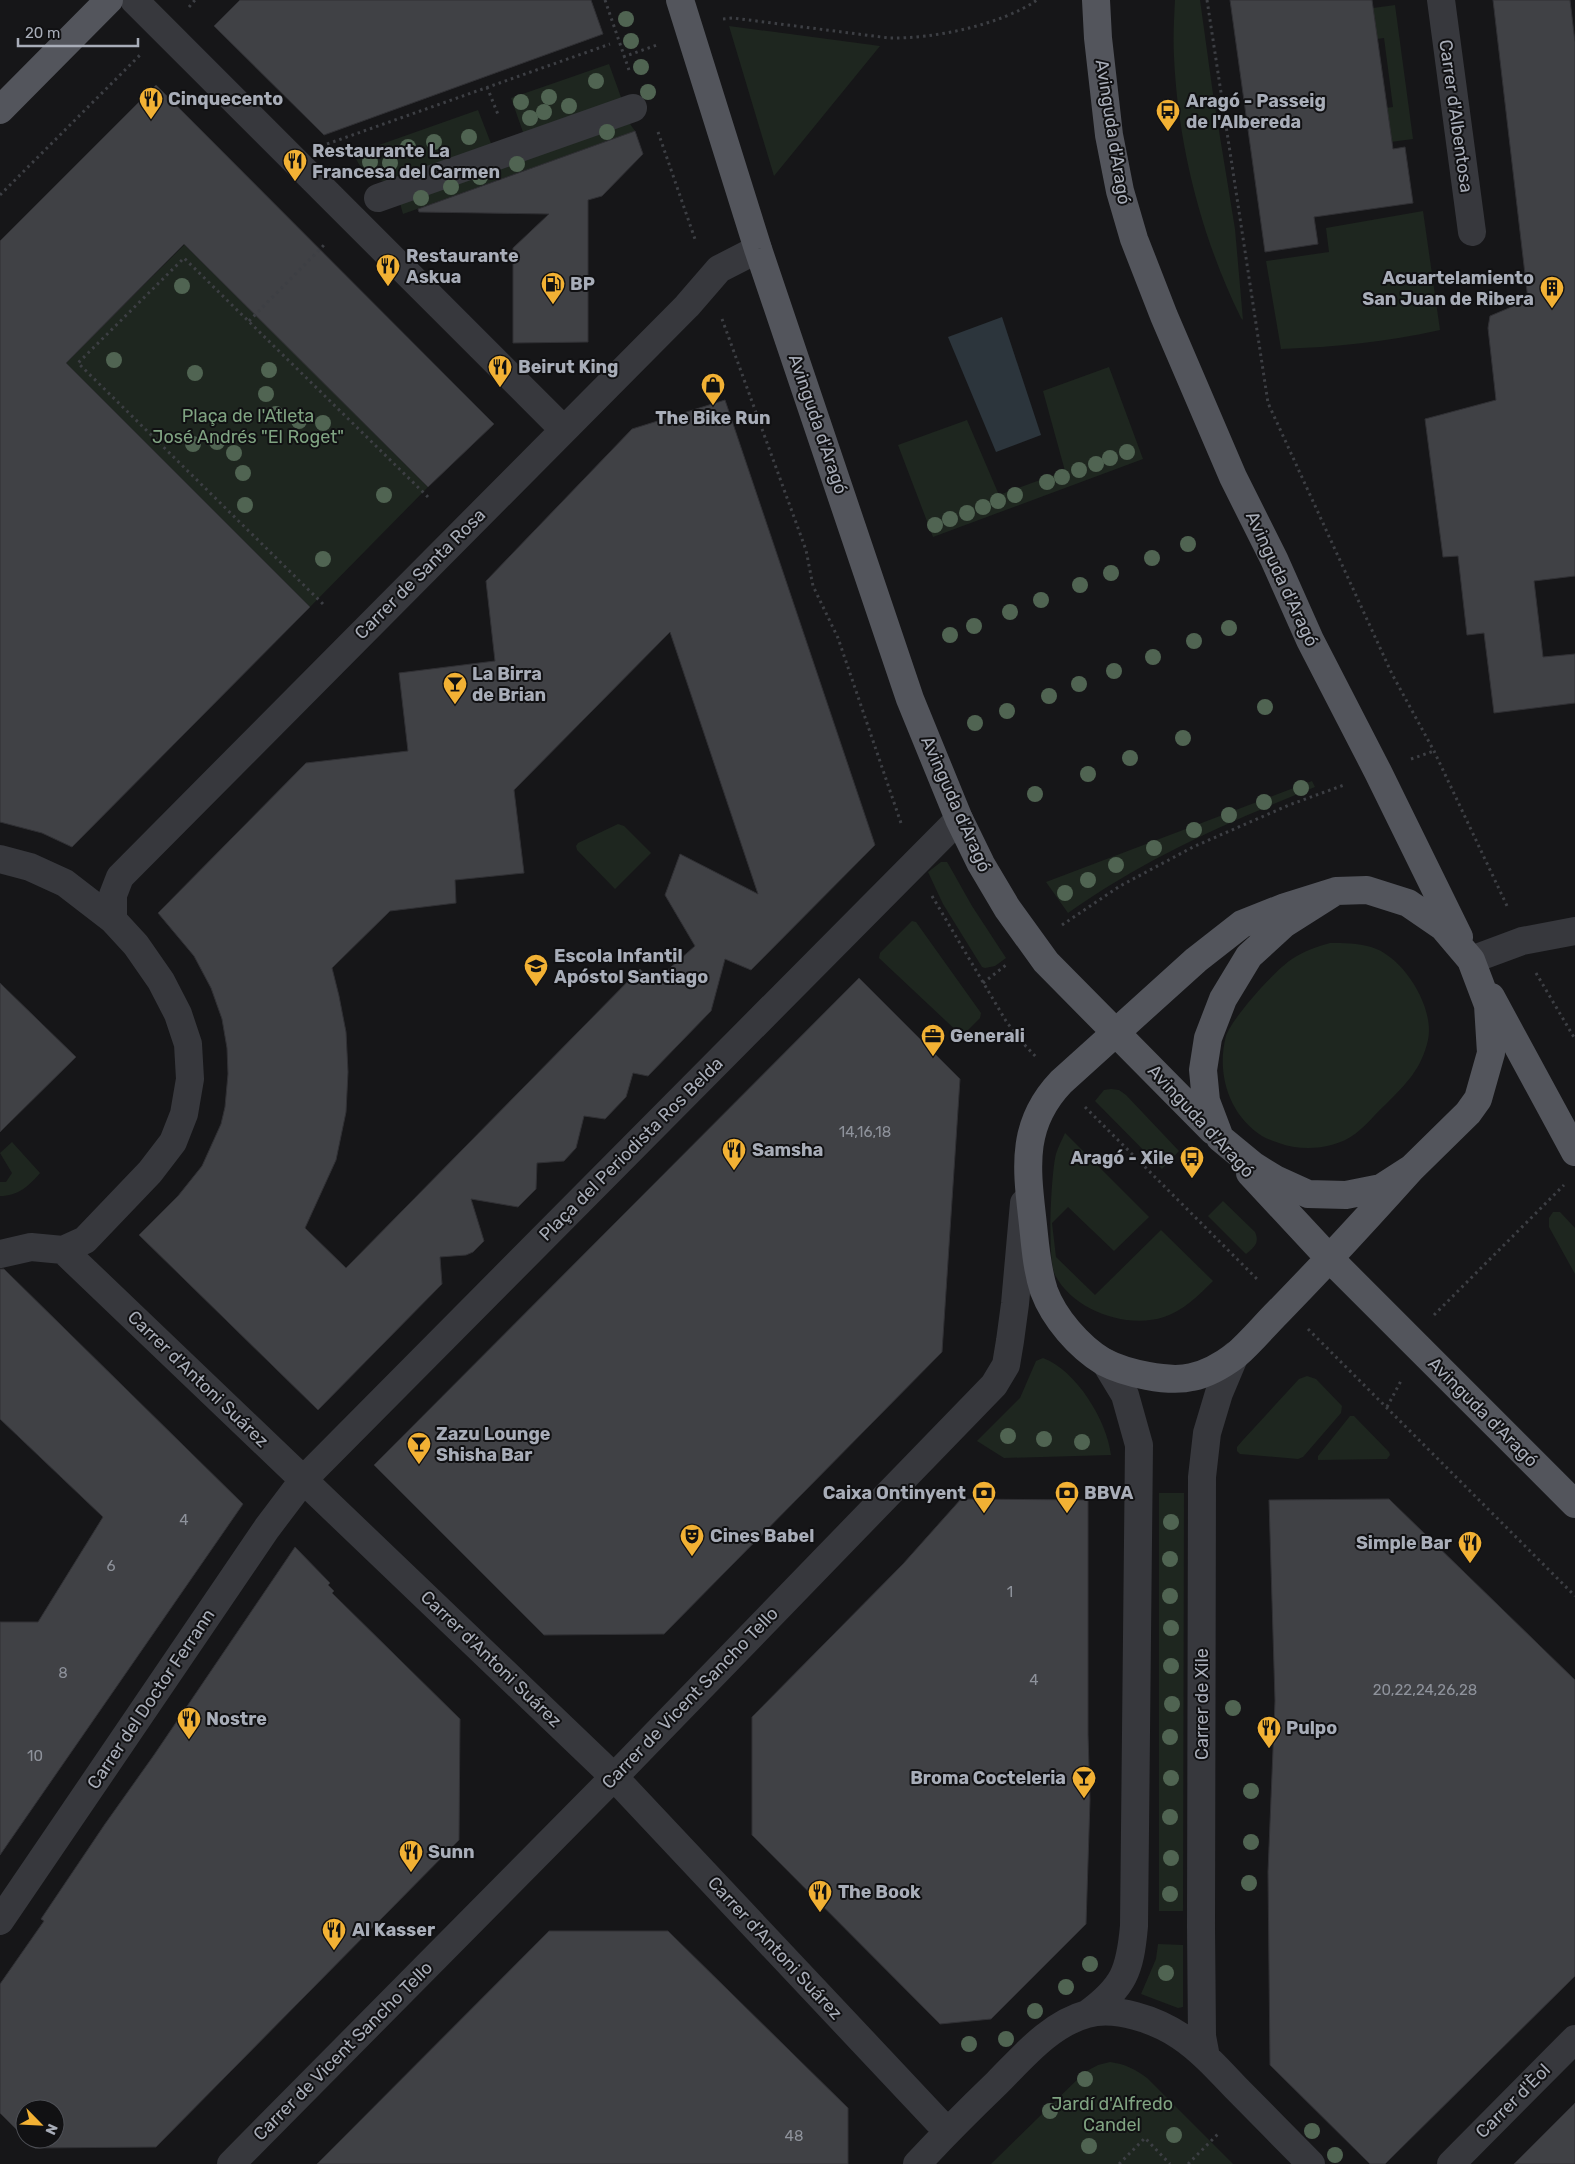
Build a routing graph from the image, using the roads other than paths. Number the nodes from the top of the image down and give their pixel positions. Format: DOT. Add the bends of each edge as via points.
graph roads {
  1 [pos="109,0"];
  2 [pos="134,0"];
  3 [pos="680,0"];
  4 [pos="1096,0"];
  5 [pos="1441,0"];
  6 [pos="633,108"];
  7 [pos="0,110"];
  8 [pos="378,198"];
  9 [pos="1472,232"];
  10 [pos="758,249"];
  11 [pos="563,428"];
  12 [pos="959,819"];
  13 [pos="0,859"];
  14 [pos="1336,891"];
  15 [pos="113,920"];
  16 [pos="1575,931"];
  17 [pos="1471,960"];
  18 [pos="1116,1032"];
  19 [pos="1220,1138"];
  20 [pos="1575,1152"];
  21 [pos="1412,1168"];
  22 [pos="1027,1172"];
  23 [pos="63,1250"];
  24 [pos="0,1254"];
  25 [pos="1330,1258"];
  26 [pos="1236,1356"];
  27 [pos="1105,1362"];
  28 [pos="304,1479"];
  29 [pos="1575,1504"];
  30 [pos="614,1777"];
  31 [pos="0,1921"];
  32 [pos="1087,2014"];
  33 [pos="1572,2046"];
  34 [pos="1206,2057"];
  35 [pos="947,2131"];
  36 [pos="231,2164"];
  37 [pos="917,2164"];
  38 [pos="1311,2164"];
  39 [pos="1451,2164"];
  1 -- 7 [label="main road"];
  2 -- 11 [label="street"];
  3 -- 10 [label="main road, Avinguda d'Aragó"];
  4 -- 17 [label="main road, Avinguda d'Aragó" via="1109,135 1120,191 1134,239 1164,316 1233,477 1310,640"];
  5 -- 9 [label="street, Carrer d'Albentosa"];
  6 -- 8 [label="street"];
  10 -- 11 [label="street, Carrer de Santa Rosa" via="719,269 687,306"];
  10 -- 12 [label="main road, Avinguda d'Aragó" via="910,699"];
  11 -- 15 [label="street, Carrer de Santa Rosa" via="120,876 113,895"];
  12 -- 18 [label="main road, Avinguda d'Aragó" via="981,864 1032,945"];
  12 -- 28 [label="street, Plaça del Periodista Ros Belda"];
  13 -- 15 [label="street" via="30,866 65,883"];
  14 -- 17 [label="main road" via="1368,890 1408,903 1443,927"];
  14 -- 18 [label="main road" via="1242,924 1196,960"];
  14 -- 19 [label="main road" via="1284,924 1248,956 1223,999 1208,1038 1203,1070 1206,1101"];
  15 -- 23 [label="street" via="136,945 161,981 178,1014 188,1044 190,1079 184,1114 172,1142 150,1172 85,1240"];
  16 -- 17 [label="street" via="1522,941"];
  17 -- 20 [label="main road, Avinguda d'Aragó"];
  17 -- 21 [label="main road" via="1488,1005 1491,1053 1478,1099"];
  18 -- 19 [label="main road, Avinguda d'Aragó"];
  18 -- 22 [label="main road" via="1049,1095 1031,1132"];
  19 -- 21 [label="main road" via="1254,1166 1308,1194 1346,1195 1381,1188"];
  19 -- 25 [label="main road, Avinguda d'Aragó"];
  21 -- 25 [label="main road"];
  22 -- 27 [label="main road" via="1044,1291 1060,1320 1085,1347"];
  22 -- 30 [label="street, Carrer de Vicent Sancho Tello" via="1016,1304 1006,1365 994,1385"];
  23 -- 24 [label="street" via="31,1247"];
  23 -- 28 [label="street, Carrer d'Antoni Suárez"];
  25 -- 26 [label="main road"];
  25 -- 29 [label="main road, Avinguda d'Aragó"];
  26 -- 27 [label="main road" via="1192,1378 1165,1378"];
  26 -- 34 [label="street, Carrer de Xile" via="1219,1393 1210,1425 1202,1477 1201,1927 1202,2036"];
  27 -- 32 [label="street" via="1125,1395 1139,1445 1134,1926 1132,1957 1118,1986"];
  28 -- 30 [label="street, Carrer d'Antoni Suárez"];
  28 -- 31 [label="street, Carrer del Doctor Ferrann"];
  30 -- 35 [label="street, Carrer d'Antoni Suárez"];
  30 -- 36 [label="street, Carrer de Vicent Sancho Tello"];
  32 -- 34 [label="street" via="1132,2014 1180,2036"];
  32 -- 35 [label="street" via="1062,2025 1038,2042"];
  33 -- 39 [label="street, Carrer d'Èol"];
  34 -- 38 [label="street"];
  35 -- 37 [label="street"];
}
